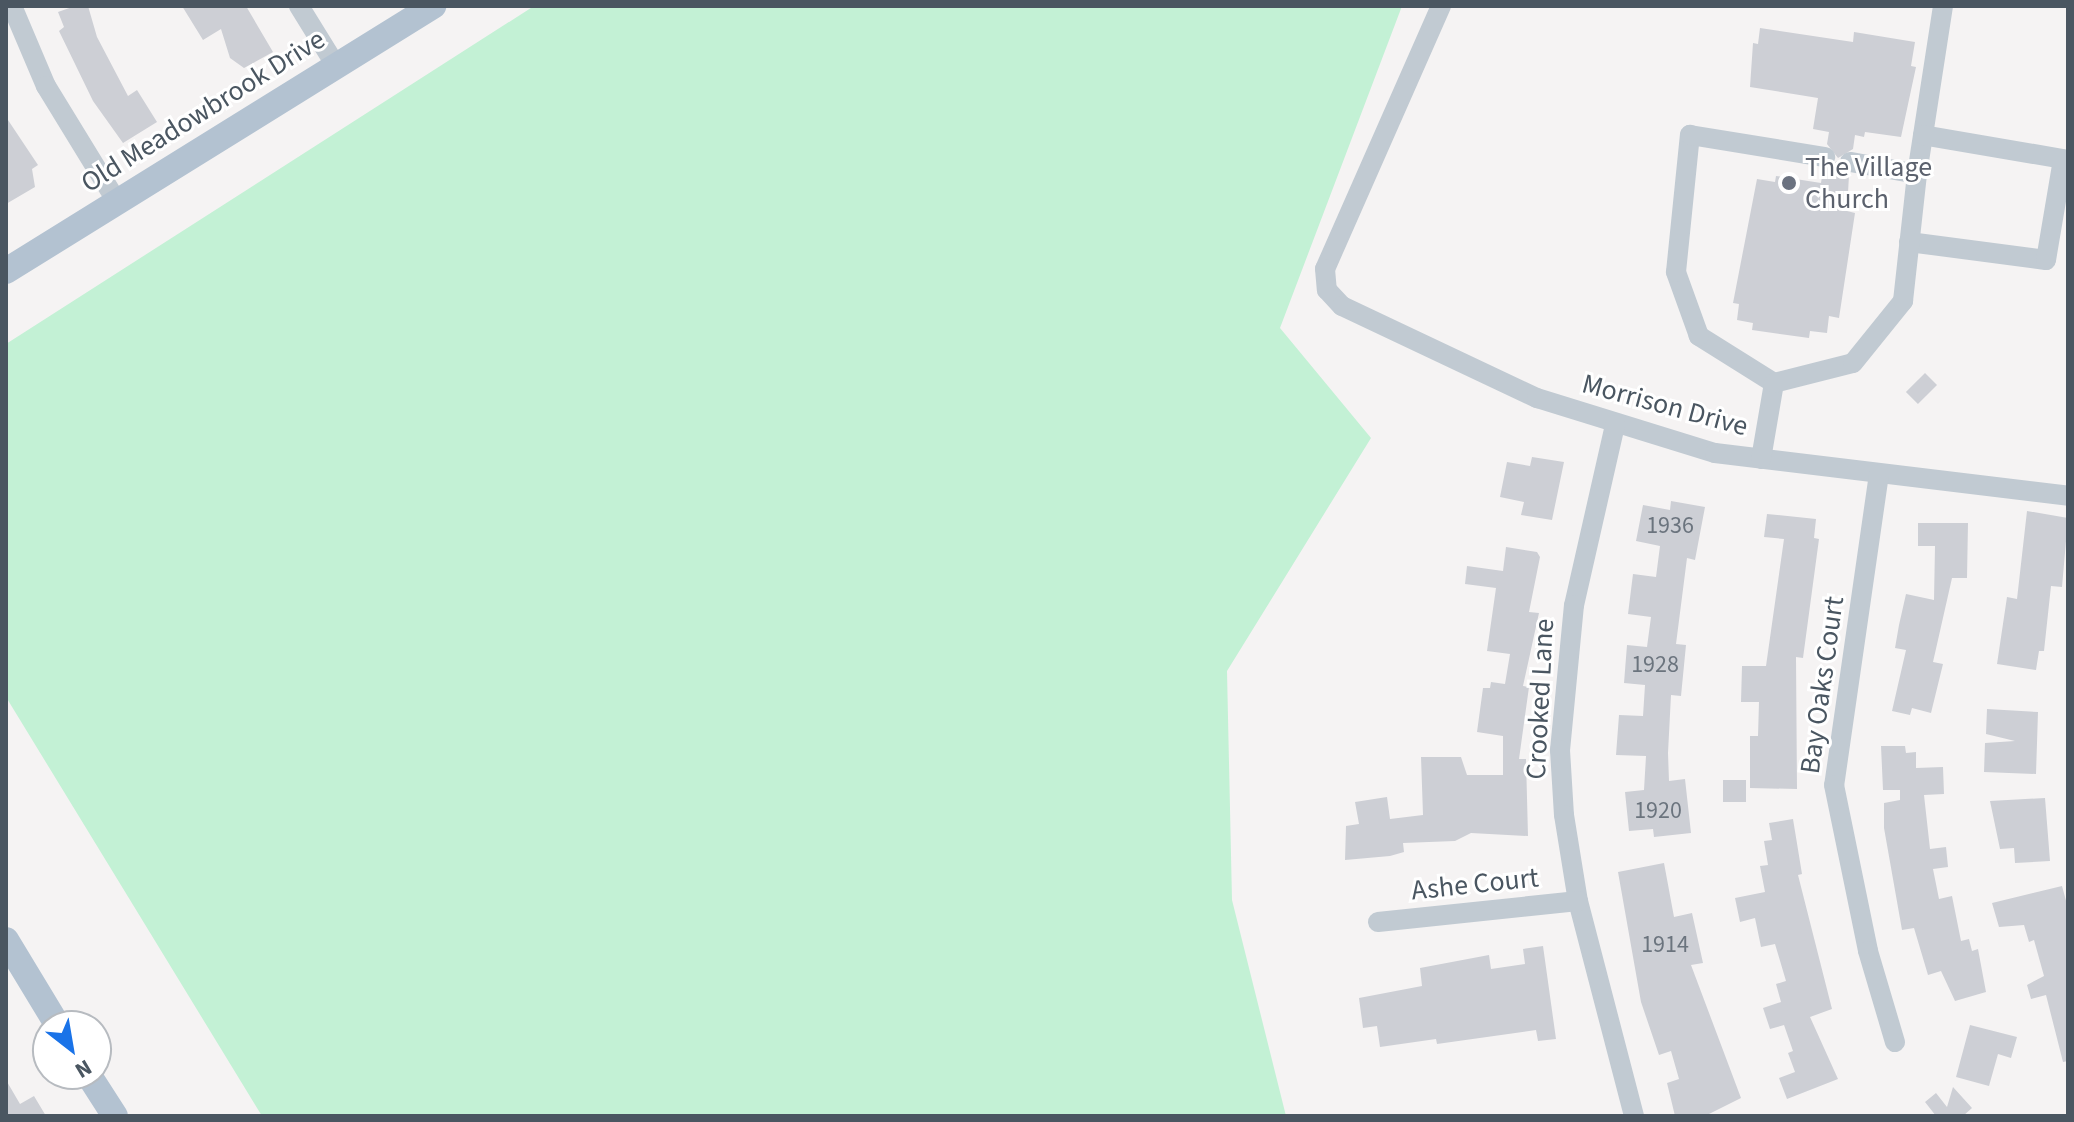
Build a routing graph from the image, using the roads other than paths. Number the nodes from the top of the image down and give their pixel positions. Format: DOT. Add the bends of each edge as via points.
graph roads {
  1 [pos="12,6"];
  2 [pos="299,6"];
  3 [pos="433,6"];
  4 [pos="1441,6"];
  5 [pos="1943,6"];
  6 [pos="336,66"];
  7 [pos="1923,135"];
  8 [pos="1825,157"];
  9 [pos="1850,162"];
  10 [pos="1917,174"];
  11 [pos="117,202"];
  12 [pos="1909,242"];
  13 [pos="6,271"];
  14 [pos="1774,383"];
  15 [pos="1615,425"];
  16 [pos="1761,459"];
  17 [pos="1879,474"];
  18 [pos="2068,496"];
  19 [pos="1578,901"];
  20 [pos="1378,922"];
  21 [pos="6,940"];
  22 [pos="48,1010"];
  23 [pos="1895,1042"];
  24 [pos="98,1090"];
  25 [pos="115,1116"];
  26 [pos="1634,1116"];
  1 -- 11 [label="street" via="46,86"];
  2 -- 6 [label="street"];
  3 -- 6 [label="main road, Old Meadowbrook Drive"];
  4 -- 15 [label="street, Morrison Drive" via="1325,269 1326,284 1342,306 1431,350"];
  5 -- 7 [label="street"];
  6 -- 11 [label="main road, Old Meadowbrook Drive"];
  7 -- 10 [label="street"];
  7 -- 12 [label="street" via="2063,159 2046,260"];
  8 -- 14 [label="street" via="1690,135 1676,272 1699,336"];
  9 -- 10 [label="street"];
  10 -- 12 [label="street"];
  11 -- 13 [label="main road, Old Meadowbrook Drive"];
  12 -- 14 [label="street" via="1903,301 1853,363"];
  14 -- 16 [label="street"];
  15 -- 16 [label="street, Morrison Drive" via="1715,453"];
  15 -- 19 [label="street, Crooked Lane" via="1574,605 1560,750"];
  16 -- 17 [label="street, Morrison Drive"];
  17 -- 18 [label="street, Morrison Drive"];
  17 -- 23 [label="street, Bay Oaks Court" via="1834,785 1868,951"];
  19 -- 20 [label="street, Ashe Court"];
  19 -- 26 [label="street, Crooked Lane"];
  21 -- 22 [label="main road"];
  24 -- 25 [label="main road"];
}
